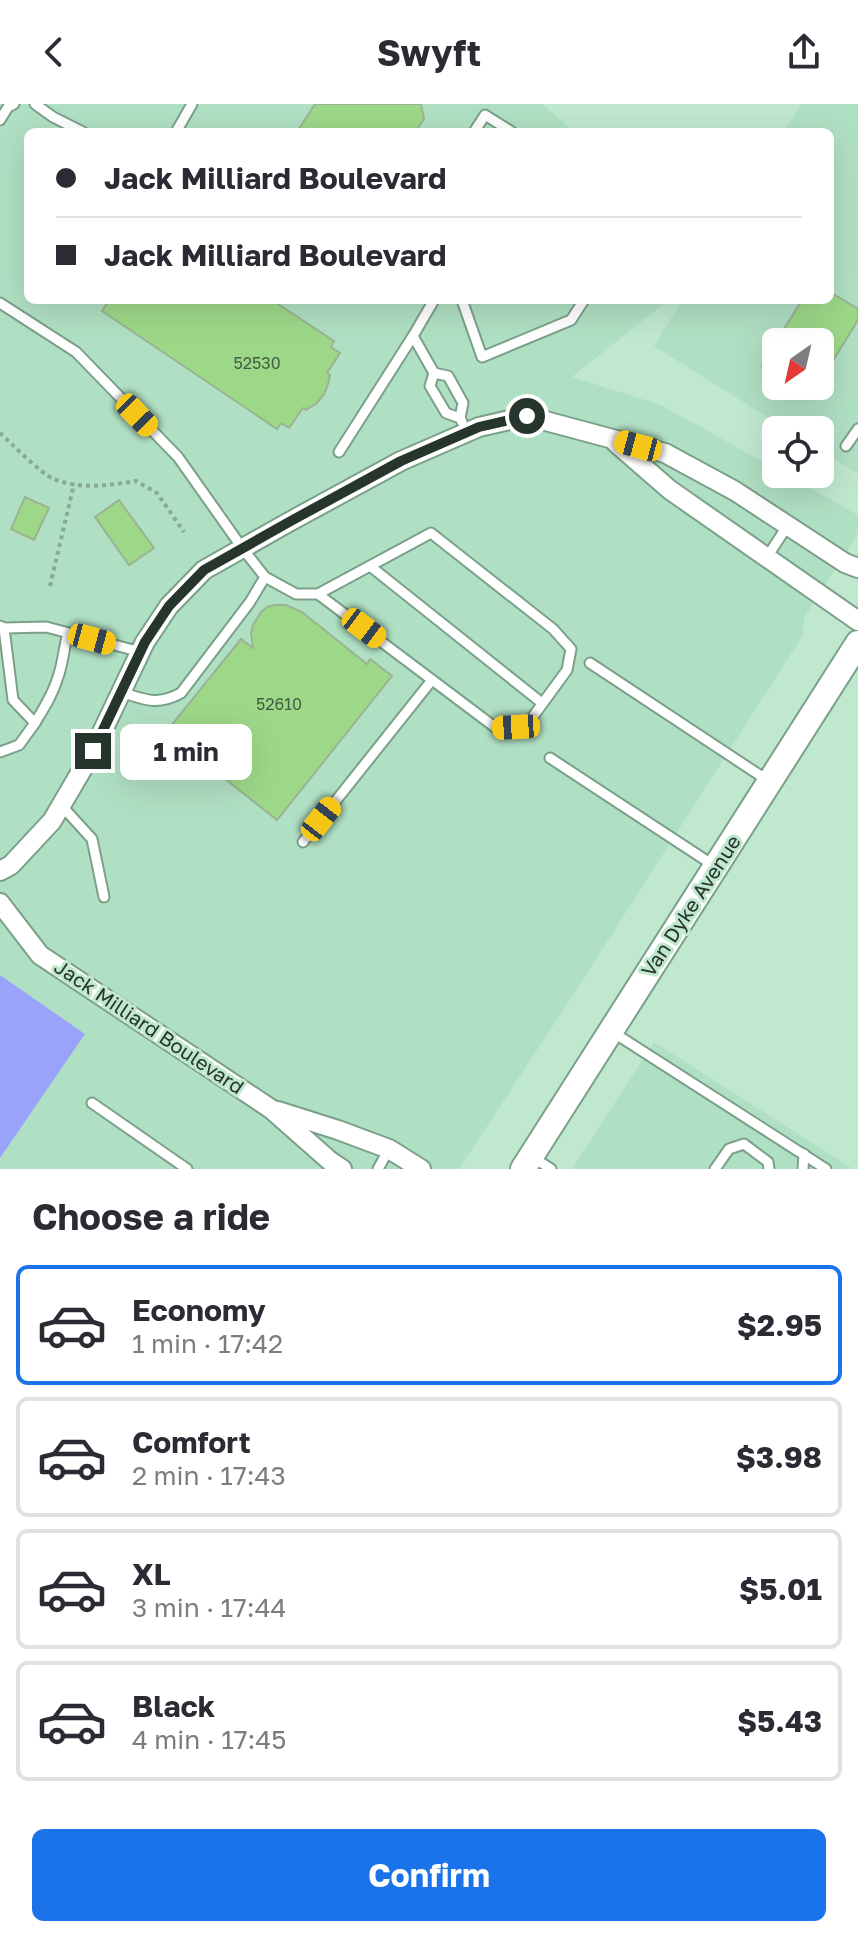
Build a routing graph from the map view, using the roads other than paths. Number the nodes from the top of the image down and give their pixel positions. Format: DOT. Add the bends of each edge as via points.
graph roads {
  1 [pos="14,104"];
  2 [pos="35,104"];
  3 [pos="192,104"];
  4 [pos="0,120"];
  5 [pos="75,128"];
  6 [pos="178,128"];
  7 [pos="477,128"];
  8 [pos="506,128"];
  9 [pos="0,303"];
  10 [pos="432,304"];
  11 [pos="463,304"];
  12 [pos="581,304"];
  13 [pos="413,336"];
  14 [pos="434,373"];
  15 [pos="464,425"];
  16 [pos="858,429"];
  17 [pos="611,438"];
  18 [pos="846,446"];
  19 [pos="339,452"];
  20 [pos="788,525"];
  21 [pos="243,549"];
  22 [pos="767,557"];
  23 [pos="370,566"];
  24 [pos="858,568"];
  25 [pos="265,577"];
  26 [pos="318,594"];
  27 [pos="858,621"];
  28 [pos="2,627"];
  29 [pos="68,633"];
  30 [pos="858,643"];
  31 [pos="141,652"];
  32 [pos="590,663"];
  33 [pos="432,680"];
  34 [pos="121,692"];
  35 [pos="542,703"];
  36 [pos="35,723"];
  37 [pos="0,752"];
  38 [pos="550,758"];
  39 [pos="770,782"];
  40 [pos="61,805"];
  41 [pos="303,842"];
  42 [pos="716,867"];
  43 [pos="0,871"];
  44 [pos="104,897"];
  45 [pos="0,903"];
  46 [pos="611,1031"];
  47 [pos="92,1103"];
  48 [pos="271,1109"];
  49 [pos="389,1149"];
  50 [pos="804,1154"];
  51 [pos="535,1165"];
  52 [pos="187,1169"];
  53 [pos="342,1169"];
  54 [pos="378,1169"];
  55 [pos="421,1169"];
  56 [pos="715,1169"];
  57 [pos="769,1169"];
  58 [pos="803,1169"];
  59 [pos="826,1169"];
  1 -- 4 [label="lane"];
  2 -- 5 [label="lane"];
  3 -- 6 [label="lane"];
  7 -- 8 [label="lane" via="485,115"];
  9 -- 21 [label="lane" via="76,352 178,457"];
  10 -- 13 [label="lane"];
  11 -- 12 [label="lane" via="482,357 571,320"];
  13 -- 14 [label="lane"];
  13 -- 19 [label="lane"];
  14 -- 15 [label="lane" via="430,386 446,413"];
  14 -- 15 [label="lane" via="448,376 463,403"];
  15 -- 17 [label="street" via="479,427 527,416"];
  15 -- 21 [label="street"];
  16 -- 18 [label="lane"];
  17 -- 20 [label="street" via="665,453"];
  17 -- 22 [label="street" via="670,490"];
  20 -- 22 [label="lane"];
  20 -- 24 [label="street"];
  21 -- 25 [label="lane"];
  21 -- 31 [label="street" via="204,570 169,606"];
  22 -- 27 [label="street"];
  23 -- 26 [label="lane"];
  23 -- 35 [label="lane"];
  23 -- 35 [label="lane" via="431,533 541,619 571,649 567,670"];
  25 -- 26 [label="lane" via="296,594"];
  25 -- 34 [label="lane" via="181,693 166,701 149,701"];
  26 -- 33 [label="lane"];
  28 -- 29 [label="lane"];
  28 -- 36 [label="lane" via="13,700"];
  29 -- 31 [label="lane"];
  29 -- 36 [label="lane" via="60,674"];
  30 -- 39 [label="main road, Van Dyke Avenue"];
  31 -- 34 [label="street"];
  32 -- 39 [label="lane"];
  33 -- 35 [label="lane" via="496,728 516,727 532,718"];
  33 -- 41 [label="lane"];
  34 -- 40 [label="street"];
  36 -- 37 [label="lane" via="19,745"];
  38 -- 42 [label="lane"];
  39 -- 42 [label="main road, Van Dyke Avenue"];
  40 -- 43 [label="street" via="52,821"];
  40 -- 44 [label="lane" via="92,839"];
  42 -- 46 [label="main road, Van Dyke Avenue"];
  45 -- 48 [label="street, Jack Milliard Boulevard" via="40,955"];
  46 -- 50 [label="lane"];
  46 -- 51 [label="main road, Van Dyke Avenue"];
  47 -- 52 [label="lane"];
  48 -- 49 [label="street, Jack Milliard Boulevard"];
  48 -- 53 [label="street, Jack Milliard Boulevard"];
  49 -- 54 [label="lane"];
  49 -- 55 [label="street, Jack Milliard Boulevard"];
  50 -- 58 [label="lane"];
  50 -- 59 [label="lane"];
  56 -- 57 [label="lane" via="729,1149 744,1144 768,1162"];
}
